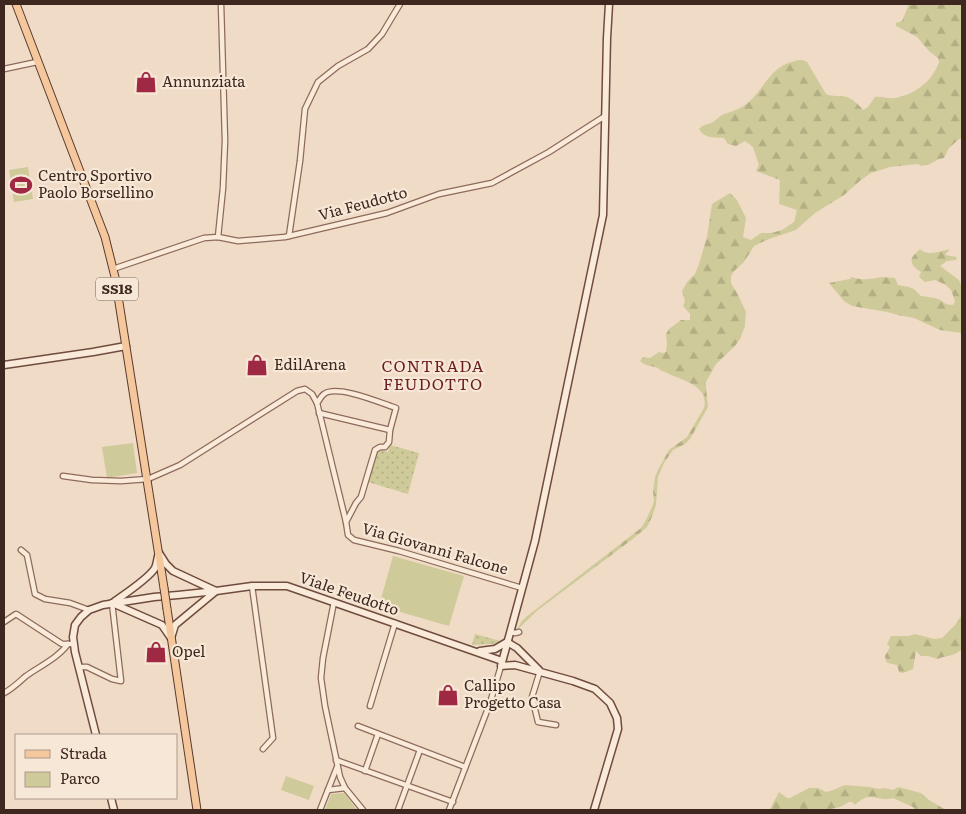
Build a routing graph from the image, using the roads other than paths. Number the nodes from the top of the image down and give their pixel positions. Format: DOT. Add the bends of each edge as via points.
graph roads {
  1 [pos="16,4"];
  2 [pos="221,4"];
  3 [pos="400,4"];
  4 [pos="609,4"];
  5 [pos="37,62"];
  6 [pos="4,69"];
  7 [pos="605,116"];
  8 [pos="289,236"];
  9 [pos="218,238"];
  10 [pos="113,268"];
  11 [pos="126,346"];
  12 [pos="4,365"];
  13 [pos="317,403"];
  14 [pos="319,413"];
  15 [pos="390,430"];
  16 [pos="63,476"];
  17 [pos="148,479"];
  18 [pos="346,522"];
  19 [pos="21,550"];
  20 [pos="159,552"];
  21 [pos="252,586"];
  22 [pos="522,588"];
  23 [pos="216,591"];
  24 [pos="334,602"];
  25 [pos="112,603"];
  26 [pos="89,610"];
  27 [pos="4,622"];
  28 [pos="395,623"];
  29 [pos="510,632"];
  30 [pos="519,632"];
  31 [pos="171,638"];
  32 [pos="507,642"];
  33 [pos="71,644"];
  34 [pos="519,650"];
  35 [pos="481,653"];
  36 [pos="502,660"];
  37 [pos="514,665"];
  38 [pos="79,667"];
  39 [pos="540,671"];
  40 [pos="4,693"];
  41 [pos="370,706"];
  42 [pos="556,725"];
  43 [pos="358,726"];
  44 [pos="96,734"];
  45 [pos="378,734"];
  46 [pos="263,749"];
  47 [pos="420,750"];
  48 [pos="337,763"];
  49 [pos="465,767"];
  50 [pos="365,771"];
  51 [pos="408,786"];
  52 [pos="345,788"];
  53 [pos="328,790"];
  54 [pos="453,802"];
  55 [pos="197,810"];
  56 [pos="320,810"];
  57 [pos="363,810"];
  58 [pos="398,810"];
  59 [pos="449,810"];
  60 [pos="594,810"];
  1 -- 5 [label="main road, SS18"];
  2 -- 9 [label="street" via="225,141"];
  3 -- 8 [label="street" via="382,34 368,49 318,82 306,109"];
  4 -- 7 [label="street"];
  5 -- 6 [label="street"];
  5 -- 10 [label="main road, SS18" via="104,234"];
  7 -- 8 [label="street, Via Feudotto" via="492,183 440,194 387,213"];
  7 -- 22 [label="street" via="603,215 535,541"];
  8 -- 9 [label="street, Via Feudotto" via="238,241"];
  9 -- 10 [label="street, Via Feudotto" via="204,238"];
  10 -- 11 [label="main road, SS18"];
  11 -- 12 [label="street"];
  11 -- 17 [label="main road, SS18"];
  13 -- 14 [label="street, Via Giovanni Falcone"];
  13 -- 15 [label="street" via="324,393 338,390 396,408"];
  13 -- 17 [label="street" via="312,394 305,390 297,391 180,465"];
  14 -- 15 [label="street"];
  14 -- 18 [label="street, Via Giovanni Falcone"];
  15 -- 18 [label="street" via="389,442 375,450 361,497"];
  16 -- 17 [label="street" via="92,480"];
  17 -- 20 [label="main road, SS18"];
  18 -- 22 [label="street, Via Giovanni Falcone" via="348,536 354,540"];
  19 -- 26 [label="street" via="27,555 36,594"];
  20 -- 23 [label="street" via="174,572"];
  20 -- 25 [label="street" via="152,572"];
  20 -- 31 [label="main road, SS18, bridge"];
  21 -- 23 [label="street, Viale Feudotto"];
  21 -- 24 [label="street, Viale Feudotto" via="287,586"];
  21 -- 46 [label="street" via="273,738"];
  22 -- 29 [label="street"];
  23 -- 25 [label="street, Viale Feudotto"];
  23 -- 31 [label="street" via="175,625"];
  24 -- 28 [label="street, Viale Feudotto"];
  24 -- 48 [label="street" via="321,678"];
  25 -- 26 [label="street"];
  25 -- 31 [label="street" via="162,625"];
  25 -- 38 [label="street" via="121,681 87,667"];
  26 -- 33 [label="street" via="75,625"];
  27 -- 33 [label="street" via="16,614 62,644"];
  28 -- 35 [label="street, Viale Feudotto"];
  28 -- 41 [label="street"];
  29 -- 30 [label="street"];
  29 -- 32 [label="street"];
  31 -- 55 [label="main road, SS18"];
  32 -- 34 [label="street"];
  32 -- 35 [label="street"];
  32 -- 36 [label="street"];
  33 -- 38 [label="street"];
  33 -- 40 [label="street"];
  34 -- 37 [label="street"];
  34 -- 39 [label="street"];
  35 -- 36 [label="street, Viale Feudotto"];
  36 -- 37 [label="street"];
  36 -- 49 [label="street"];
  37 -- 39 [label="street"];
  38 -- 44 [label="street"];
  39 -- 42 [label="street" via="532,697 538,722"];
  39 -- 60 [label="street" via="595,689 610,703 617,718 618,729"];
  43 -- 45 [label="street"];
  45 -- 47 [label="street"];
  45 -- 50 [label="street"];
  47 -- 49 [label="street"];
  47 -- 51 [label="street"];
  48 -- 50 [label="street"];
  48 -- 52 [label="street"];
  48 -- 53 [label="street"];
  49 -- 54 [label="street"];
  50 -- 51 [label="street"];
  51 -- 54 [label="street"];
  51 -- 58 [label="street"];
  52 -- 53 [label="street"];
  52 -- 57 [label="street"];
  53 -- 56 [label="street"];
  54 -- 59 [label="street"];
}
